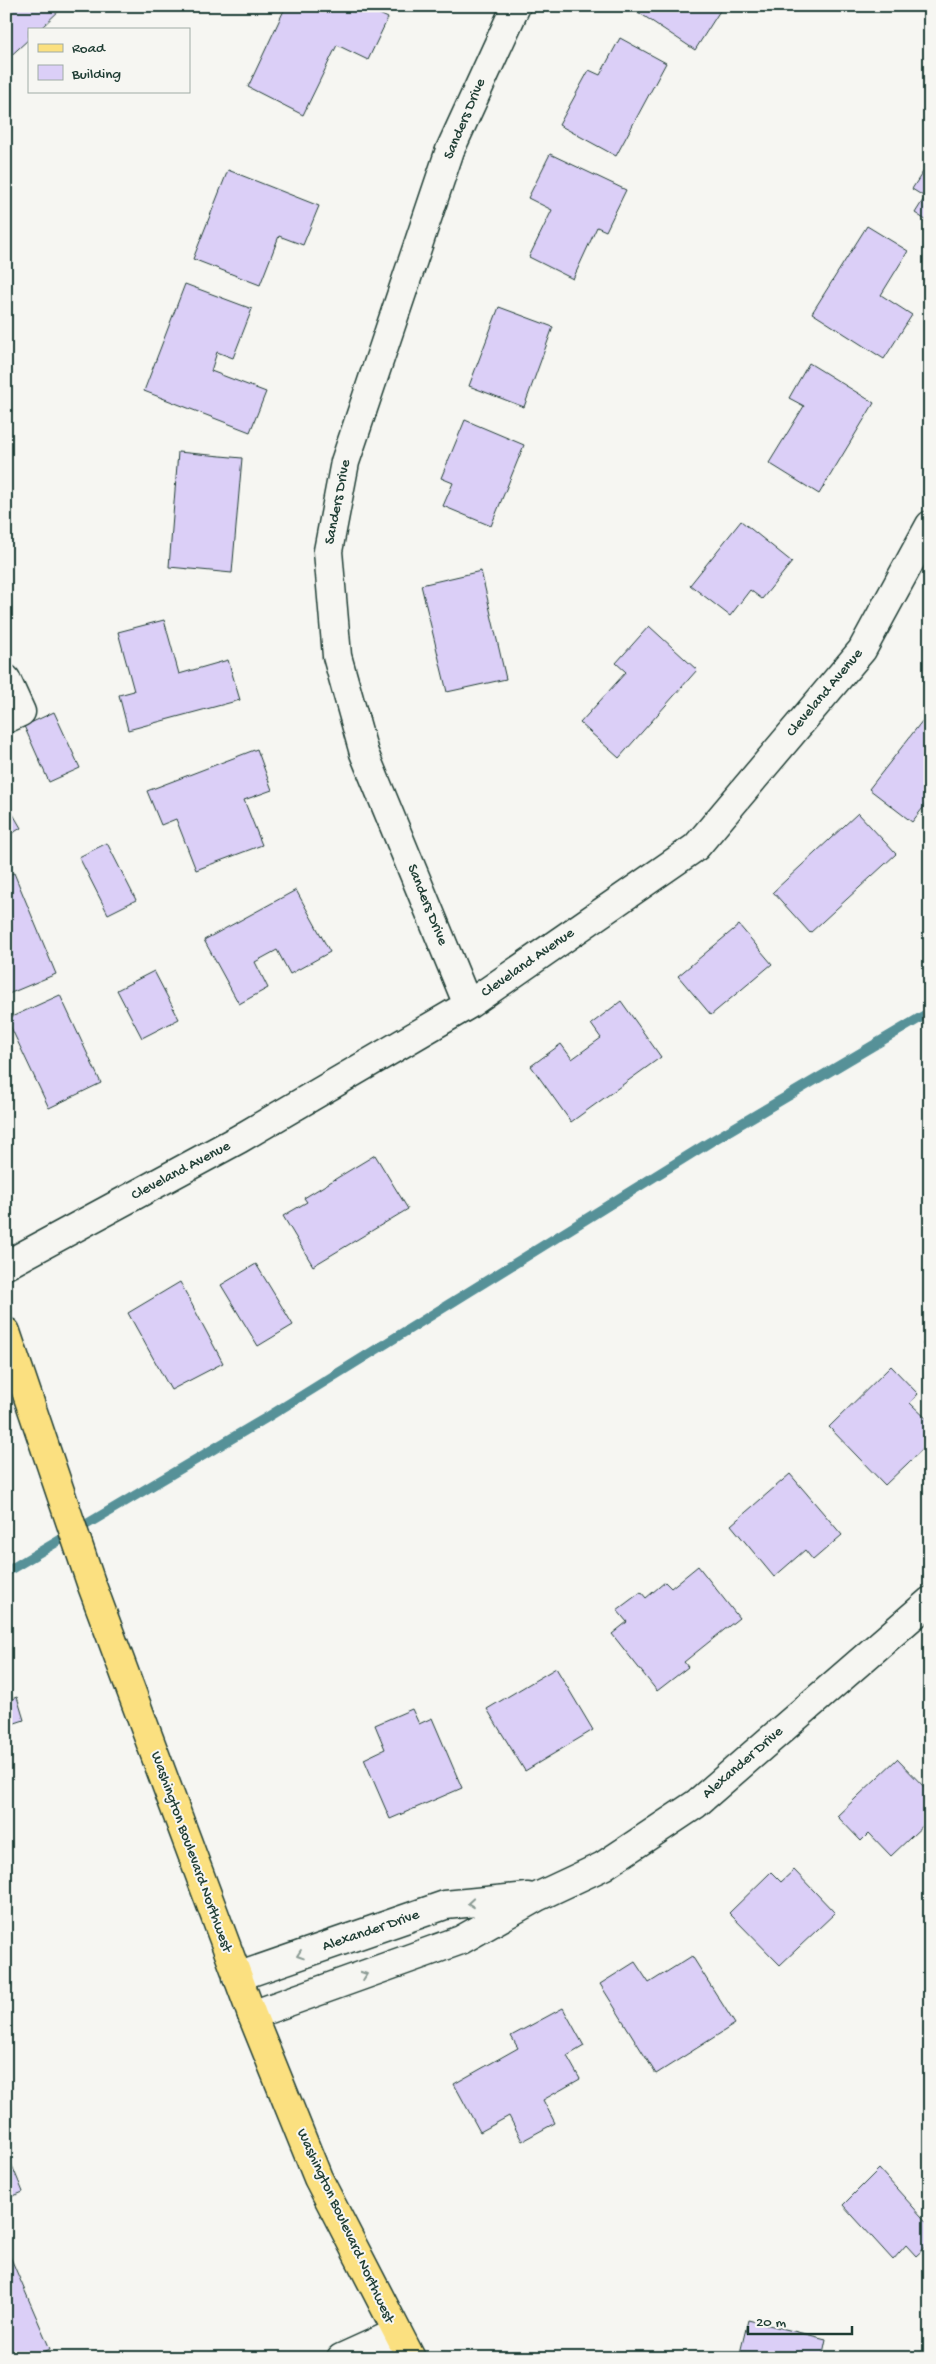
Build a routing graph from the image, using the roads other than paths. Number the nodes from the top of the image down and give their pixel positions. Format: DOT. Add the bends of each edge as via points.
graph roads {
  1 [pos="516,6"];
  2 [pos="930,525"];
  3 [pos="6,679"];
  4 [pos="6,719"];
  5 [pos="468,1005"];
  6 [pos="6,1265"];
  7 [pos="6,1332"];
  8 [pos="930,1601"];
  9 [pos="537,1896"];
  10 [pos="237,1977"];
  11 [pos="252,2015"];
  12 [pos="396,2333"];
  13 [pos="340,2358"];
  14 [pos="410,2358"];
  1 -- 5 [label="street, Sanders Drive" via="447,160 345,462 328,551 337,656 364,753"];
  2 -- 5 [label="street, Cleveland Avenue" via="862,650 696,847"];
  3 -- 4 [label="street" via="21,712"];
  5 -- 6 [label="street, Cleveland Avenue" via="239,1139"];
  7 -- 10 [label="main road, Washington Boulevard Northwest" via="91,1583"];
  8 -- 9 [label="street, Alexander Drive" via="696,1804 603,1866"];
  9 -- 10 [label="street, Alexander Drive, one-way" via="445,1905"];
  11 -- 9 [label="street, Alexander Drive, one-way" via="461,1940"];
  10 -- 11 [label="main road, Washington Boulevard Northwest"];
  11 -- 12 [label="main road, Washington Boulevard Northwest" via="318,2178"];
  12 -- 13 [label="street"];
  12 -- 14 [label="main road, Washington Boulevard Northwest"];
}
